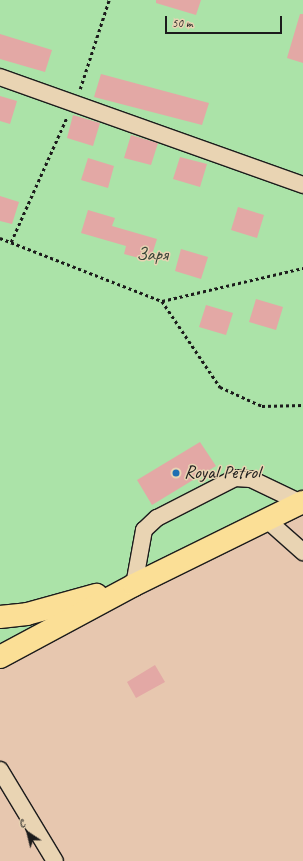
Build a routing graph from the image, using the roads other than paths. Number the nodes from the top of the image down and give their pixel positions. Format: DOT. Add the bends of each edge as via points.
graph roads {
  1 [pos="0,77"];
  2 [pos="303,185"];
  3 [pos="302,502"];
  4 [pos="266,518"];
  5 [pos="303,552"];
  6 [pos="134,585"];
  7 [pos="0,617"];
  8 [pos="0,657"];
  9 [pos="0,770"];
  10 [pos="55,861"];
  1 -- 2 [label="street"];
  3 -- 4 [label="highway"];
  3 -- 6 [label="street" via="251,479 235,478 157,518 144,530"];
  4 -- 5 [label="street"];
  4 -- 6 [label="highway"];
  6 -- 7 [label="highway" via="27,614"];
  6 -- 8 [label="highway"];
  9 -- 10 [label="street"];
}
